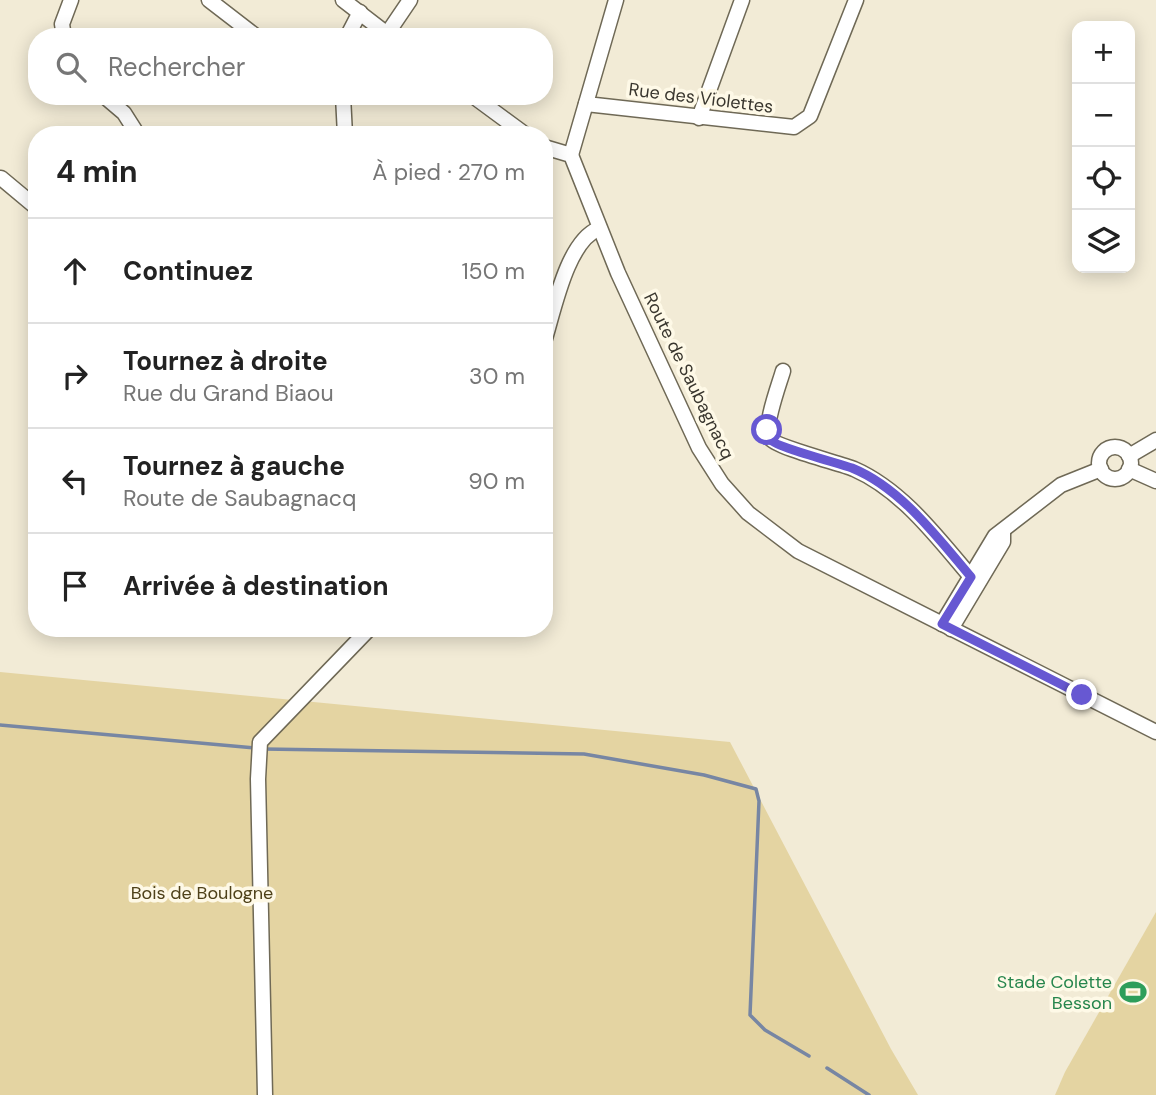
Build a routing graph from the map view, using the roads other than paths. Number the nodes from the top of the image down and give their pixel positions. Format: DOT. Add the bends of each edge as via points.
graph roads {
  1 [pos="71,0"];
  2 [pos="209,0"];
  3 [pos="343,0"];
  4 [pos="410,0"];
  5 [pos="616,0"];
  6 [pos="742,0"];
  7 [pos="856,0"];
  8 [pos="359,12"];
  9 [pos="63,28"];
  10 [pos="245,28"];
  11 [pos="351,28"];
  12 [pos="380,28"];
  13 [pos="393,28"];
  14 [pos="586,104"];
  15 [pos="115,105"];
  16 [pos="341,105"];
  17 [pos="485,105"];
  18 [pos="699,118"];
  19 [pos="132,126"];
  20 [pos="344,126"];
  21 [pos="514,126"];
  22 [pos="553,150"];
  23 [pos="571,155"];
  24 [pos="1,178"];
  25 [pos="28,200"];
  26 [pos="598,229"];
  27 [pos="553,313"];
  28 [pos="783,371"];
  29 [pos="1156,440"];
  30 [pos="1129,462"];
  31 [pos="1101,468"];
  32 [pos="1156,481"];
  33 [pos="1003,533"];
  34 [pos="971,577"];
  35 [pos="946,627"];
  36 [pos="362,637"];
  37 [pos="1156,732"];
  38 [pos="265,1095"];
  1 -- 9 [label="street"];
  2 -- 10 [label="street"];
  3 -- 8 [label="street"];
  4 -- 13 [label="street"];
  5 -- 14 [label="street"];
  6 -- 18 [label="street"];
  7 -- 18 [label="street, Rue des Violettes" via="810,116 794,127"];
  8 -- 11 [label="street"];
  8 -- 12 [label="street"];
  14 -- 18 [label="street, Rue des Violettes"];
  14 -- 23 [label="street"];
  15 -- 19 [label="street"];
  16 -- 20 [label="street"];
  17 -- 21 [label="street"];
  22 -- 23 [label="street"];
  23 -- 26 [label="street, Route de Saubagnacq"];
  24 -- 25 [label="street"];
  26 -- 27 [label="street" via="584,236 571,258"];
  26 -- 35 [label="street, Route de Saubagnacq" via="699,448 722,484 748,513 798,551"];
  28 -- 34 [label="street" via="767,430 770,440 824,457 884,485"];
  29 -- 30 [label="street"];
  30 -- 31 [label="street" via="1122,477 1112,478"];
  30 -- 31 [label="street" via="1116,447 1100,458"];
  30 -- 32 [label="street"];
  31 -- 33 [label="street" via="1061,485"];
  33 -- 34 [label="street" via="995,536"];
  33 -- 35 [label="street" via="1003,542"];
  34 -- 35 [label="street"];
  35 -- 37 [label="street, Route de Saubagnacq"];
  36 -- 38 [label="street" via="259,749"];
}
